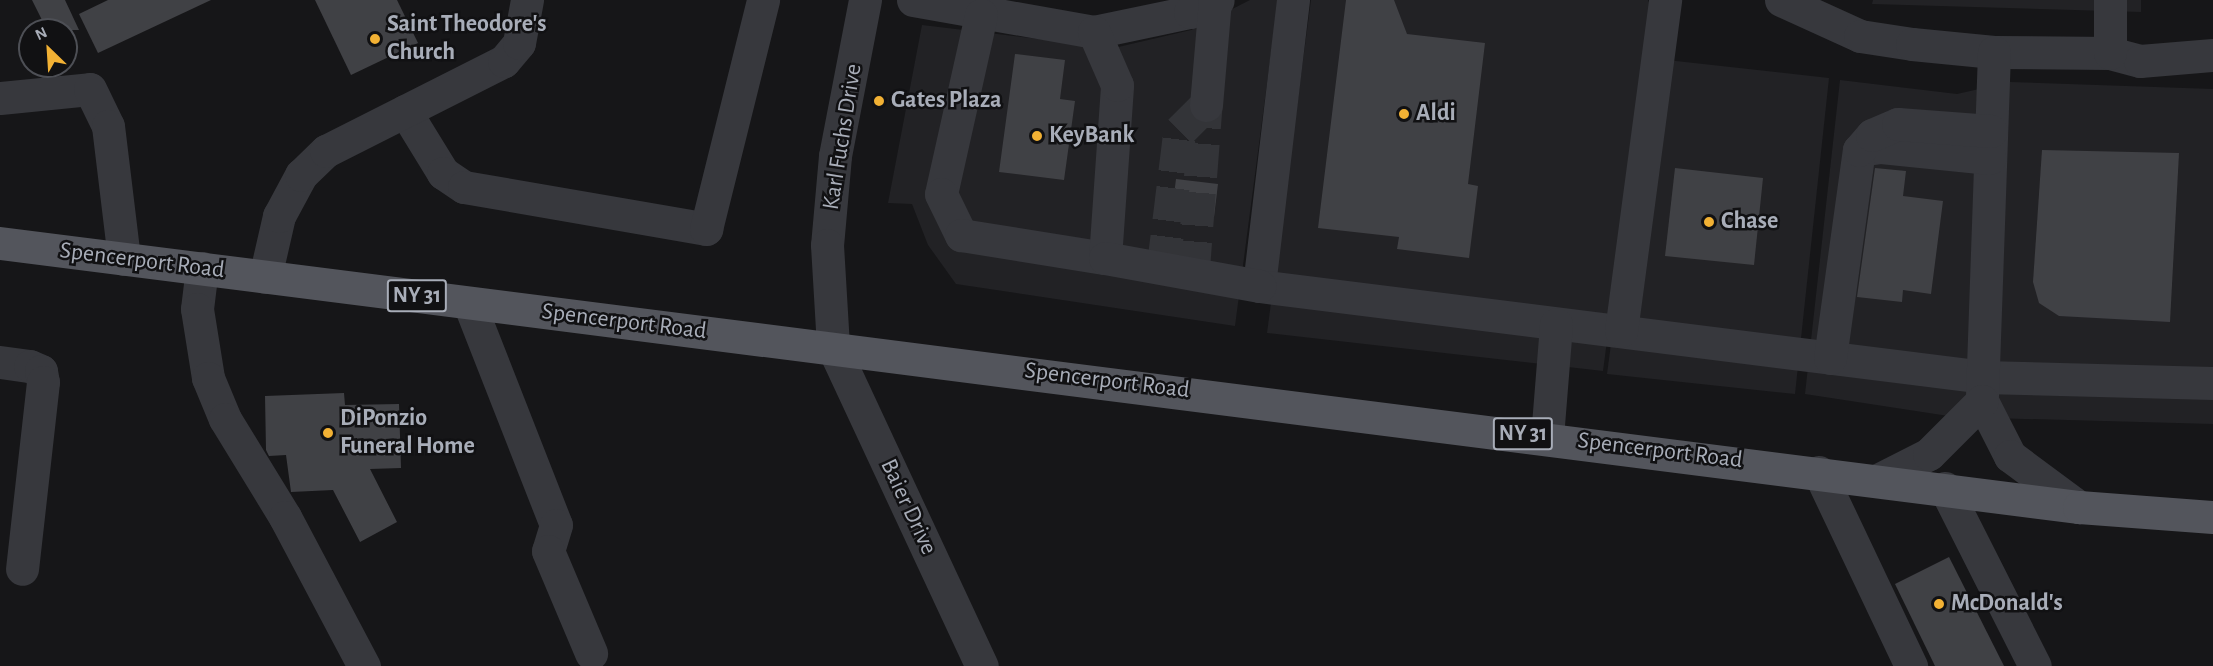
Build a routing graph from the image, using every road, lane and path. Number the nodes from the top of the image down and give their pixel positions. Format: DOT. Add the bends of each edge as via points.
graph roads {
  1 [pos="527,0"];
  2 [pos="763,0"];
  3 [pos="865,0"];
  4 [pos="913,0"];
  5 [pos="1293,0"];
  6 [pos="1665,0"];
  7 [pos="2110,0"];
  8 [pos="1217,1"];
  9 [pos="1786,1"];
  10 [pos="1145,10"];
  11 [pos="981,15"];
  12 [pos="1094,32"];
  13 [pos="1994,52"];
  14 [pos="2110,53"];
  15 [pos="2213,55"];
  16 [pos="0,98"];
  17 [pos="1206,105"];
  18 [pos="405,111"];
  19 [pos="1990,145"];
  20 [pos="0,243"];
  21 [pos="1105,258"];
  22 [pos="124,259"];
  23 [pos="202,268"];
  24 [pos="266,277"];
  25 [pos="1259,286"];
  26 [pos="469,303"];
  27 [pos="1556,324"];
  28 [pos="1622,331"];
  29 [pos="834,347"];
  30 [pos="1830,358"];
  31 [pos="0,362"];
  32 [pos="2213,383"];
  33 [pos="1982,389"];
  34 [pos="1547,437"];
  35 [pos="1819,472"];
  36 [pos="1878,480"];
  37 [pos="1945,488"];
  38 [pos="2079,507"];
  39 [pos="2213,517"];
  40 [pos="22,569"];
  41 [pos="591,653"];
  42 [pos="364,666"];
  43 [pos="982,666"];
  44 [pos="1911,666"];
  45 [pos="2035,666"];
  1 -- 18 [label="street" via="519,43 504,61"];
  2 -- 18 [label="street" via="706,230 464,187 443,173"];
  3 -- 29 [label="street, Karl Fuchs Drive" via="835,156 827,245"];
  4 -- 11 [label="street"];
  5 -- 25 [label="street"];
  6 -- 28 [label="street"];
  7 -- 14 [label="street"];
  8 -- 10 [label="street"];
  8 -- 17 [label="street"];
  9 -- 13 [label="street" via="1860,36"];
  10 -- 12 [label="street"];
  11 -- 12 [label="street"];
  11 -- 21 [label="street" via="941,194 961,235"];
  12 -- 21 [label="street" via="1117,85"];
  13 -- 14 [label="street"];
  13 -- 19 [label="street"];
  14 -- 15 [label="street" via="2140,61"];
  16 -- 22 [label="street" via="90,89 108,126"];
  18 -- 24 [label="street" via="326,151 301,175 279,216"];
  19 -- 30 [label="street" via="1898,124 1872,135 1859,150"];
  19 -- 33 [label="street"];
  20 -- 22 [label="main road, Spencerport Road / NY 31"];
  21 -- 25 [label="street"];
  22 -- 23 [label="main road, Spencerport Road / NY 31"];
  23 -- 24 [label="main road, Spencerport Road / NY 31"];
  23 -- 42 [label="street" via="197,309 208,378 225,419 285,517"];
  24 -- 26 [label="main road, Spencerport Road / NY 31"];
  25 -- 27 [label="street"];
  26 -- 29 [label="main road, Spencerport Road / NY 31"];
  26 -- 41 [label="street" via="556,525 548,551"];
  27 -- 28 [label="street"];
  27 -- 34 [label="street"];
  28 -- 30 [label="street"];
  29 -- 34 [label="main road, Spencerport Road / NY 31"];
  29 -- 43 [label="street, Baier Drive"];
  30 -- 33 [label="street"];
  31 -- 40 [label="street" via="41,371 43,382"];
  32 -- 33 [label="street"];
  33 -- 36 [label="street" via="1929,454"];
  33 -- 38 [label="street" via="2010,456"];
  34 -- 35 [label="main road, Spencerport Road / NY 31"];
  35 -- 36 [label="main road, Spencerport Road / NY 31"];
  35 -- 44 [label="street"];
  36 -- 37 [label="main road, Spencerport Road / NY 31"];
  37 -- 38 [label="main road, Spencerport Road / NY 31"];
  37 -- 45 [label="street"];
  38 -- 39 [label="main road, Spencerport Road / NY 31"];
}
